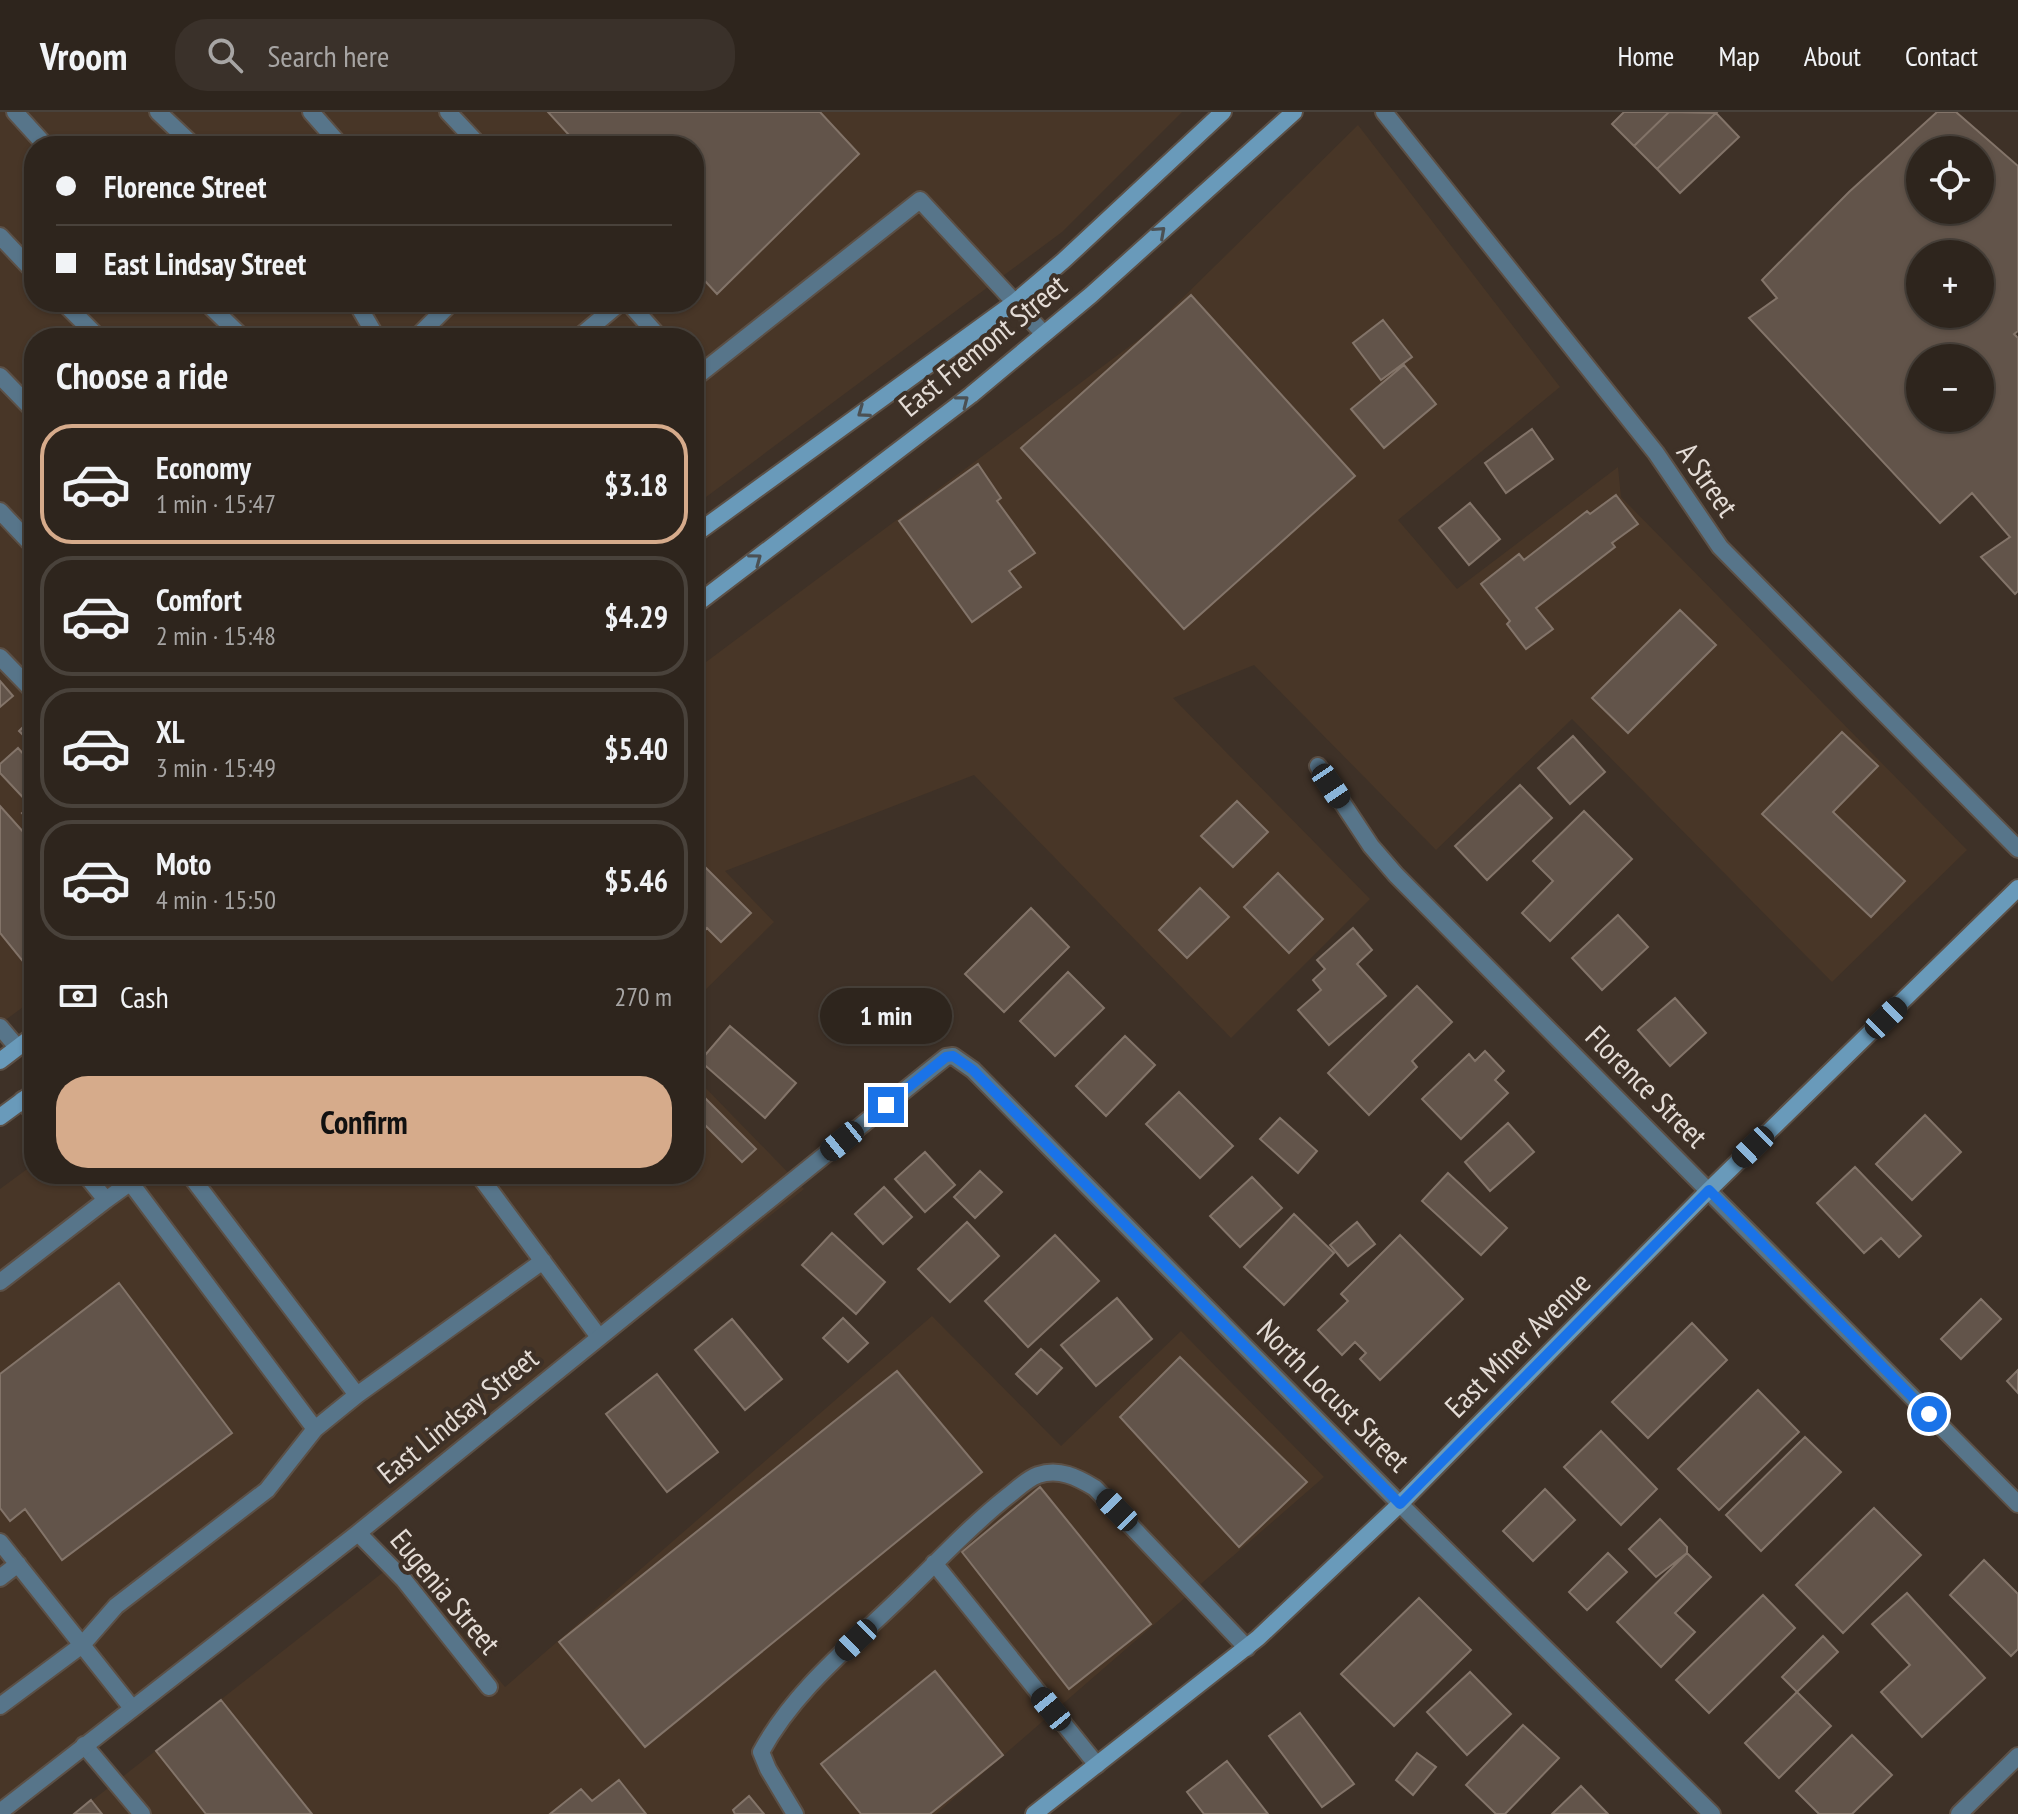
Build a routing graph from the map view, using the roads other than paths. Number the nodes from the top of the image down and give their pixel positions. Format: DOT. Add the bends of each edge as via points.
graph roads {
  1 [pos="15,112"];
  2 [pos="158,112"];
  3 [pos="311,112"];
  4 [pos="448,112"];
  5 [pos="1223,112"];
  6 [pos="1294,112"];
  7 [pos="1384,112"];
  8 [pos="37,136"];
  9 [pos="183,136"];
  10 [pos="332,136"];
  11 [pos="471,136"];
  12 [pos="0,236"];
  13 [pos="24,261"];
  14 [pos="1015,302"];
  15 [pos="73,312"];
  16 [pos="216,312"];
  17 [pos="442,312"];
  18 [pos="609,312"];
  19 [pos="637,312"];
  20 [pos="89,328"];
  21 [pos="233,328"];
  22 [pos="426,328"];
  23 [pos="590,328"];
  24 [pos="651,328"];
  25 [pos="1044,334"];
  26 [pos="704,371"];
  27 [pos="0,376"];
  28 [pos="24,401"];
  29 [pos="0,511"];
  30 [pos="704,528"];
  31 [pos="24,536"];
  32 [pos="704,598"];
  33 [pos="0,657"];
  34 [pos="24,682"];
  35 [pos="1318,766"];
  36 [pos="2018,849"];
  37 [pos="2018,888"];
  38 [pos="0,1027"];
  39 [pos="24,1042"];
  40 [pos="17,1047"];
  41 [pos="946,1057"];
  42 [pos="0,1061"];
  43 [pos="24,1099"];
  44 [pos="0,1117"];
  45 [pos="93,1184"];
  46 [pos="128,1184"];
  47 [pos="140,1184"];
  48 [pos="197,1184"];
  49 [pos="485,1184"];
  50 [pos="1709,1190"];
  51 [pos="106,1200"];
  52 [pos="543,1261"];
  53 [pos="0,1282"];
  54 [pos="599,1337"];
  55 [pos="357,1395"];
  56 [pos="315,1429"];
  57 [pos="1400,1504"];
  58 [pos="2018,1504"];
  59 [pos="358,1533"];
  60 [pos="0,1542"];
  61 [pos="934,1563"];
  62 [pos="18,1564"];
  63 [pos="0,1578"];
  64 [pos="82,1645"];
  65 [pos="1247,1648"];
  66 [pos="489,1687"];
  67 [pos="0,1706"];
  68 [pos="132,1708"];
  69 [pos="84,1745"];
  70 [pos="2018,1756"];
  71 [pos="1097,1765"];
  72 [pos="0,1812"];
  73 [pos="142,1814"];
  74 [pos="795,1814"];
  75 [pos="1034,1814"];
  76 [pos="1712,1814"];
  77 [pos="1959,1814"];
  1 -- 8 [label="street"];
  2 -- 9 [label="street"];
  3 -- 10 [label="street"];
  4 -- 11 [label="street"];
  5 -- 14 [label="main road, East Fremont Street"];
  25 -- 6 [label="main road, East Fremont Street, one-way"];
  7 -- 36 [label="street, A Street" via="1656,453 1720,547"];
  12 -- 13 [label="street"];
  14 -- 25 [label="street"];
  14 -- 26 [label="street" via="920,200"];
  14 -- 30 [label="main road, East Fremont Street, one-way"];
  15 -- 20 [label="street"];
  16 -- 21 [label="street"];
  17 -- 22 [label="street"];
  18 -- 23 [label="street"];
  19 -- 24 [label="street"];
  32 -- 25 [label="main road, East Fremont Street, one-way"];
  27 -- 28 [label="street"];
  29 -- 31 [label="street"];
  33 -- 34 [label="street"];
  35 -- 50 [label="street, Florence Street" via="1396,875"];
  37 -- 50 [label="main road, East Miner Avenue"];
  38 -- 40 [label="street"];
  39 -- 40 [label="main road"];
  40 -- 42 [label="main road"];
  41 -- 54 [label="street, East Lindsay Street"];
  41 -- 57 [label="street, North Locust Street" via="973,1070"];
  43 -- 44 [label="main road"];
  45 -- 51 [label="street"];
  46 -- 51 [label="street"];
  47 -- 56 [label="street"];
  48 -- 55 [label="street"];
  49 -- 52 [label="street"];
  50 -- 57 [label="main road, East Miner Avenue"];
  50 -- 58 [label="street, Florence Street"];
  51 -- 53 [label="street"];
  52 -- 54 [label="street"];
  52 -- 55 [label="street"];
  54 -- 59 [label="street, East Lindsay Street"];
  55 -- 56 [label="street"];
  56 -- 64 [label="street" via="267,1490 116,1606"];
  57 -- 65 [label="main road, East Miner Avenue"];
  57 -- 76 [label="street, North Locust Street"];
  59 -- 66 [label="street, Eugenia Street" via="404,1580"];
  59 -- 68 [label="street, East Lindsay Street"];
  60 -- 62 [label="street"];
  61 -- 65 [label="street" via="1033,1476 1072,1475 1095,1488"];
  61 -- 71 [label="street"];
  61 -- 74 [label="street" via="774,1728 761,1752"];
  62 -- 63 [label="street"];
  62 -- 64 [label="street"];
  64 -- 67 [label="street"];
  64 -- 68 [label="street"];
  65 -- 71 [label="main road, East Miner Avenue"];
  68 -- 69 [label="street, East Lindsay Street"];
  69 -- 72 [label="street, East Lindsay Street"];
  69 -- 73 [label="street"];
  70 -- 77 [label="street"];
  71 -- 75 [label="main road, East Miner Avenue"];
}
